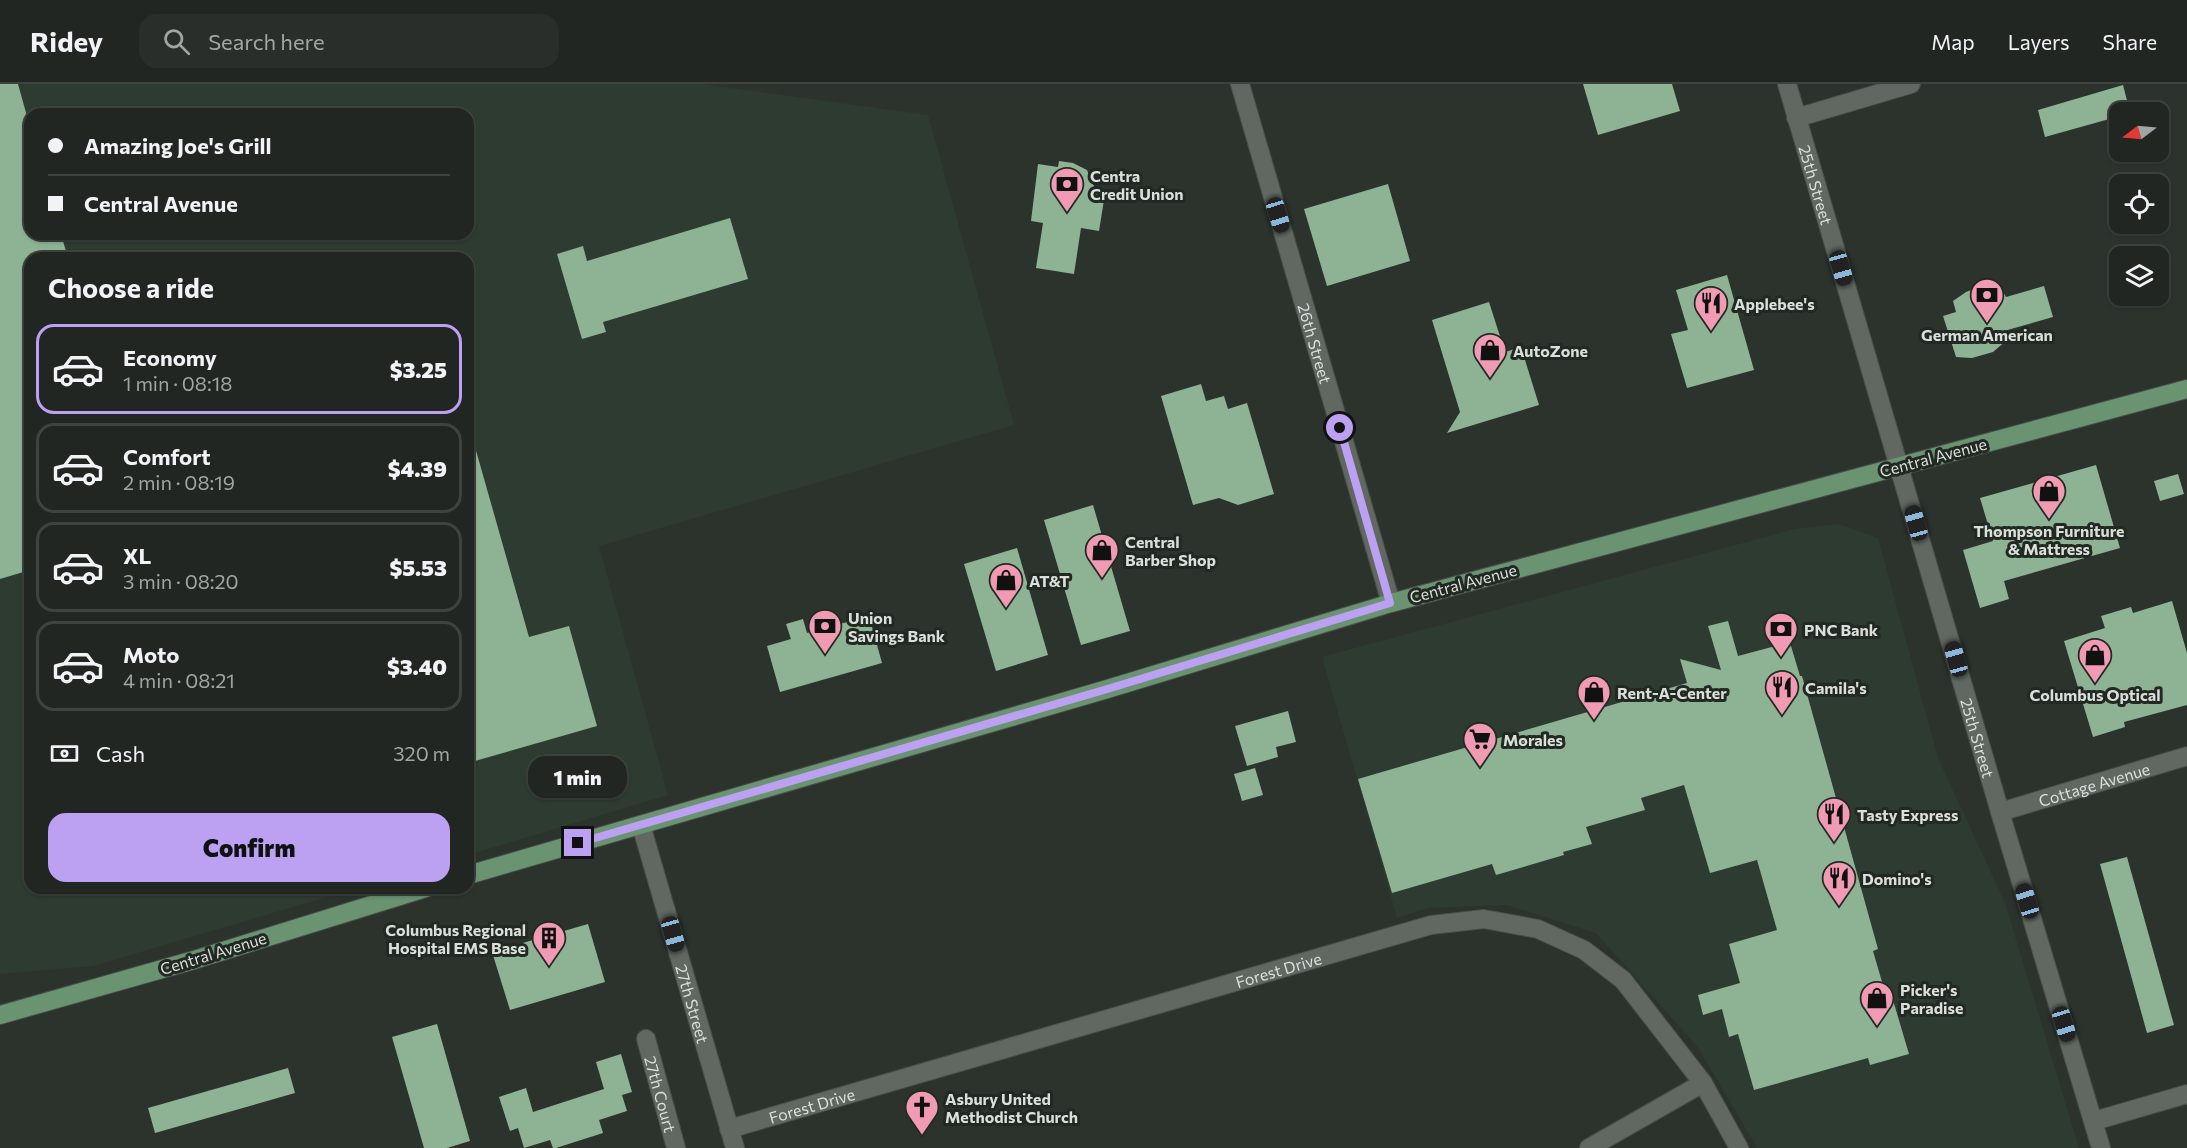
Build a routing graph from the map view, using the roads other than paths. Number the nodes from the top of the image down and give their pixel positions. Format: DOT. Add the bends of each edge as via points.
graph roads {
  1 [pos="1239,84"];
  2 [pos="1786,84"];
  3 [pos="1911,84"];
  4 [pos="1796,118"];
  5 [pos="2187,389"];
  6 [pos="1899,466"];
  7 [pos="1390,603"];
  8 [pos="2187,756"];
  9 [pos="2000,812"];
  10 [pos="641,825"];
  11 [pos="474,873"];
  12 [pos="407,894"];
  13 [pos="0,1015"];
  14 [pos="646,1039"];
  15 [pos="1703,1083"];
  16 [pos="2187,1094"];
  17 [pos="2094,1121"];
  18 [pos="729,1129"];
  19 [pos="676,1148"];
  20 [pos="735,1148"];
  21 [pos="1589,1148"];
  22 [pos="1739,1148"];
  23 [pos="2101,1148"];
  1 -- 7 [label="street, 26th Street"];
  2 -- 4 [label="street, 25th Street"];
  3 -- 4 [label="street"];
  4 -- 6 [label="street, 25th Street"];
  5 -- 6 [label="main road, Central Avenue"];
  6 -- 7 [label="main road, Central Avenue"];
  6 -- 9 [label="street, 25th Street"];
  7 -- 10 [label="main road, Central Avenue"];
  8 -- 9 [label="street, Cottage Avenue"];
  9 -- 17 [label="street, 25th Street"];
  10 -- 11 [label="main road, Central Avenue"];
  10 -- 18 [label="street, 27th Street"];
  12 -- 13 [label="main road, Central Avenue"];
  14 -- 19 [label="street, 27th Court"];
  15 -- 18 [label="street, Forest Drive" via="1623,980 1584,950 1538,930 1484,920 1431,925"];
  15 -- 21 [label="street"];
  15 -- 22 [label="street, Forest Drive"];
  16 -- 17 [label="street"];
  17 -- 23 [label="street, 25th Street"];
  18 -- 20 [label="street, 27th Street"];
}
